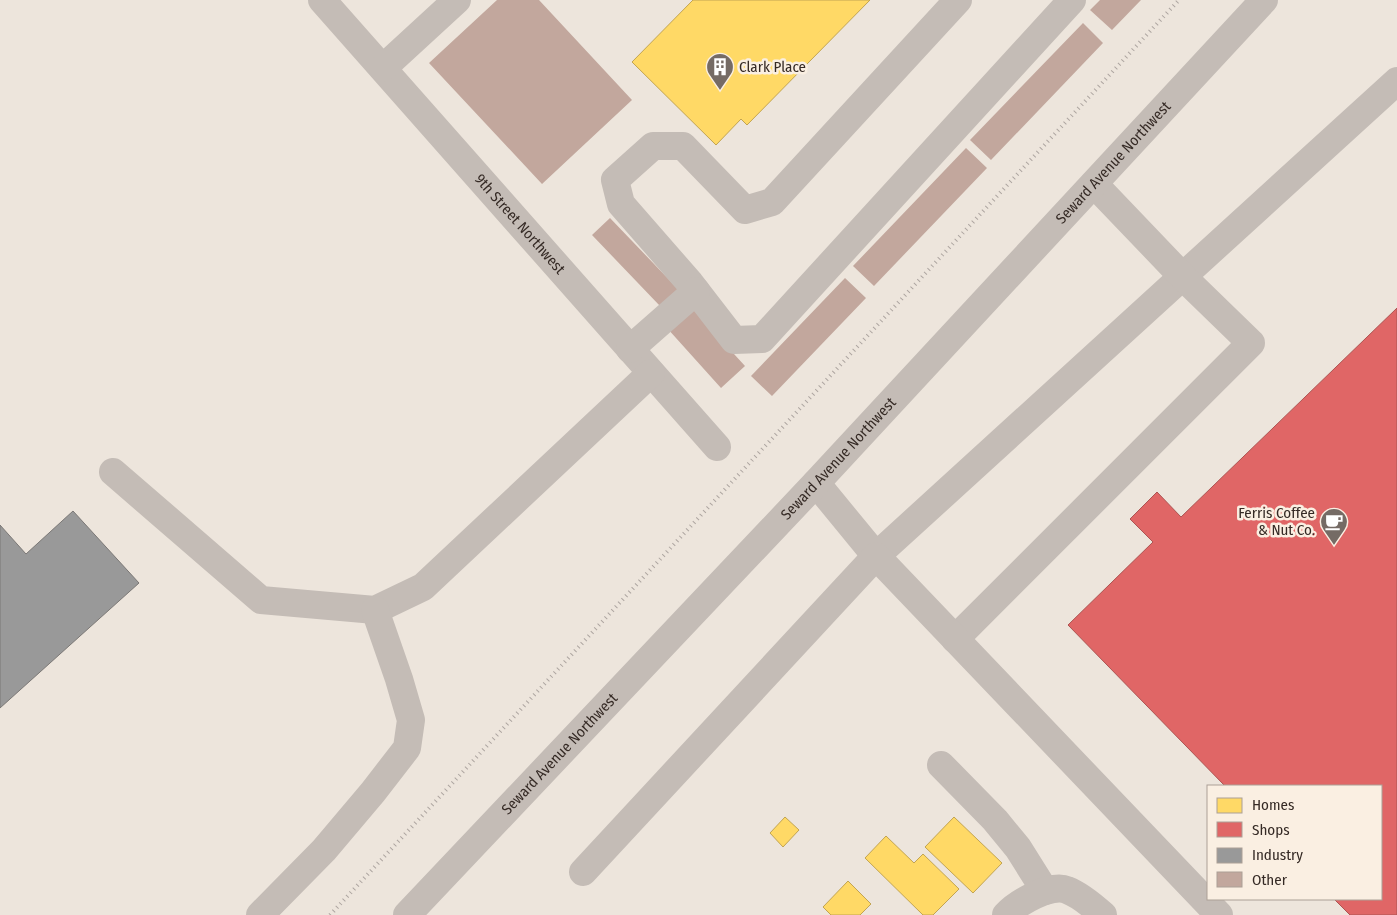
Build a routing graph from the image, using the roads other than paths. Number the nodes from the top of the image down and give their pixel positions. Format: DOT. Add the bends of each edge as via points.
graph roads {
  1 [pos="323,0"];
  2 [pos="457,0"];
  3 [pos="958,0"];
  4 [pos="1072,0"];
  5 [pos="1264,0"];
  6 [pos="383,68"];
  7 [pos="1397,81"];
  8 [pos="1094,184"];
  9 [pos="1184,277"];
  10 [pos="696,291"];
  11 [pos="630,349"];
  12 [pos="651,373"];
  13 [pos="717,447"];
  14 [pos="113,472"];
  15 [pos="816,483"];
  16 [pos="876,556"];
  17 [pos="375,610"];
  18 [pos="955,639"];
  19 [pos="942,765"];
  20 [pos="584,872"];
  21 [pos="1045,891"];
  22 [pos="260,915"];
  23 [pos="407,915"];
  24 [pos="1006,915"];
  25 [pos="1103,915"];
  26 [pos="1218,915"];
  1 -- 6 [label="street, 9th Street Northwest"];
  2 -- 6 [label="street"];
  3 -- 10 [label="street" via="772,202 745,210 683,146 653,146 615,180 621,204"];
  4 -- 10 [label="street" via="762,339 734,340"];
  5 -- 8 [label="street, Seward Avenue Northwest"];
  6 -- 11 [label="street, 9th Street Northwest"];
  7 -- 9 [label="street"];
  8 -- 9 [label="street"];
  8 -- 15 [label="street, Seward Avenue Northwest"];
  9 -- 16 [label="street"];
  9 -- 18 [label="street" via="1252,343"];
  10 -- 11 [label="street"];
  11 -- 12 [label="street, 9th Street Northwest"];
  12 -- 13 [label="street, 9th Street Northwest"];
  12 -- 17 [label="street" via="423,586"];
  14 -- 17 [label="street" via="261,600"];
  15 -- 16 [label="street"];
  15 -- 23 [label="street, Seward Avenue Northwest"];
  16 -- 18 [label="street"];
  16 -- 20 [label="street"];
  17 -- 22 [label="street" via="411,720 407,748 324,850"];
  18 -- 26 [label="street"];
  19 -- 21 [label="street" via="995,820"];
  21 -- 24 [label="street"];
  21 -- 25 [label="street" via="1065,889"];
}
